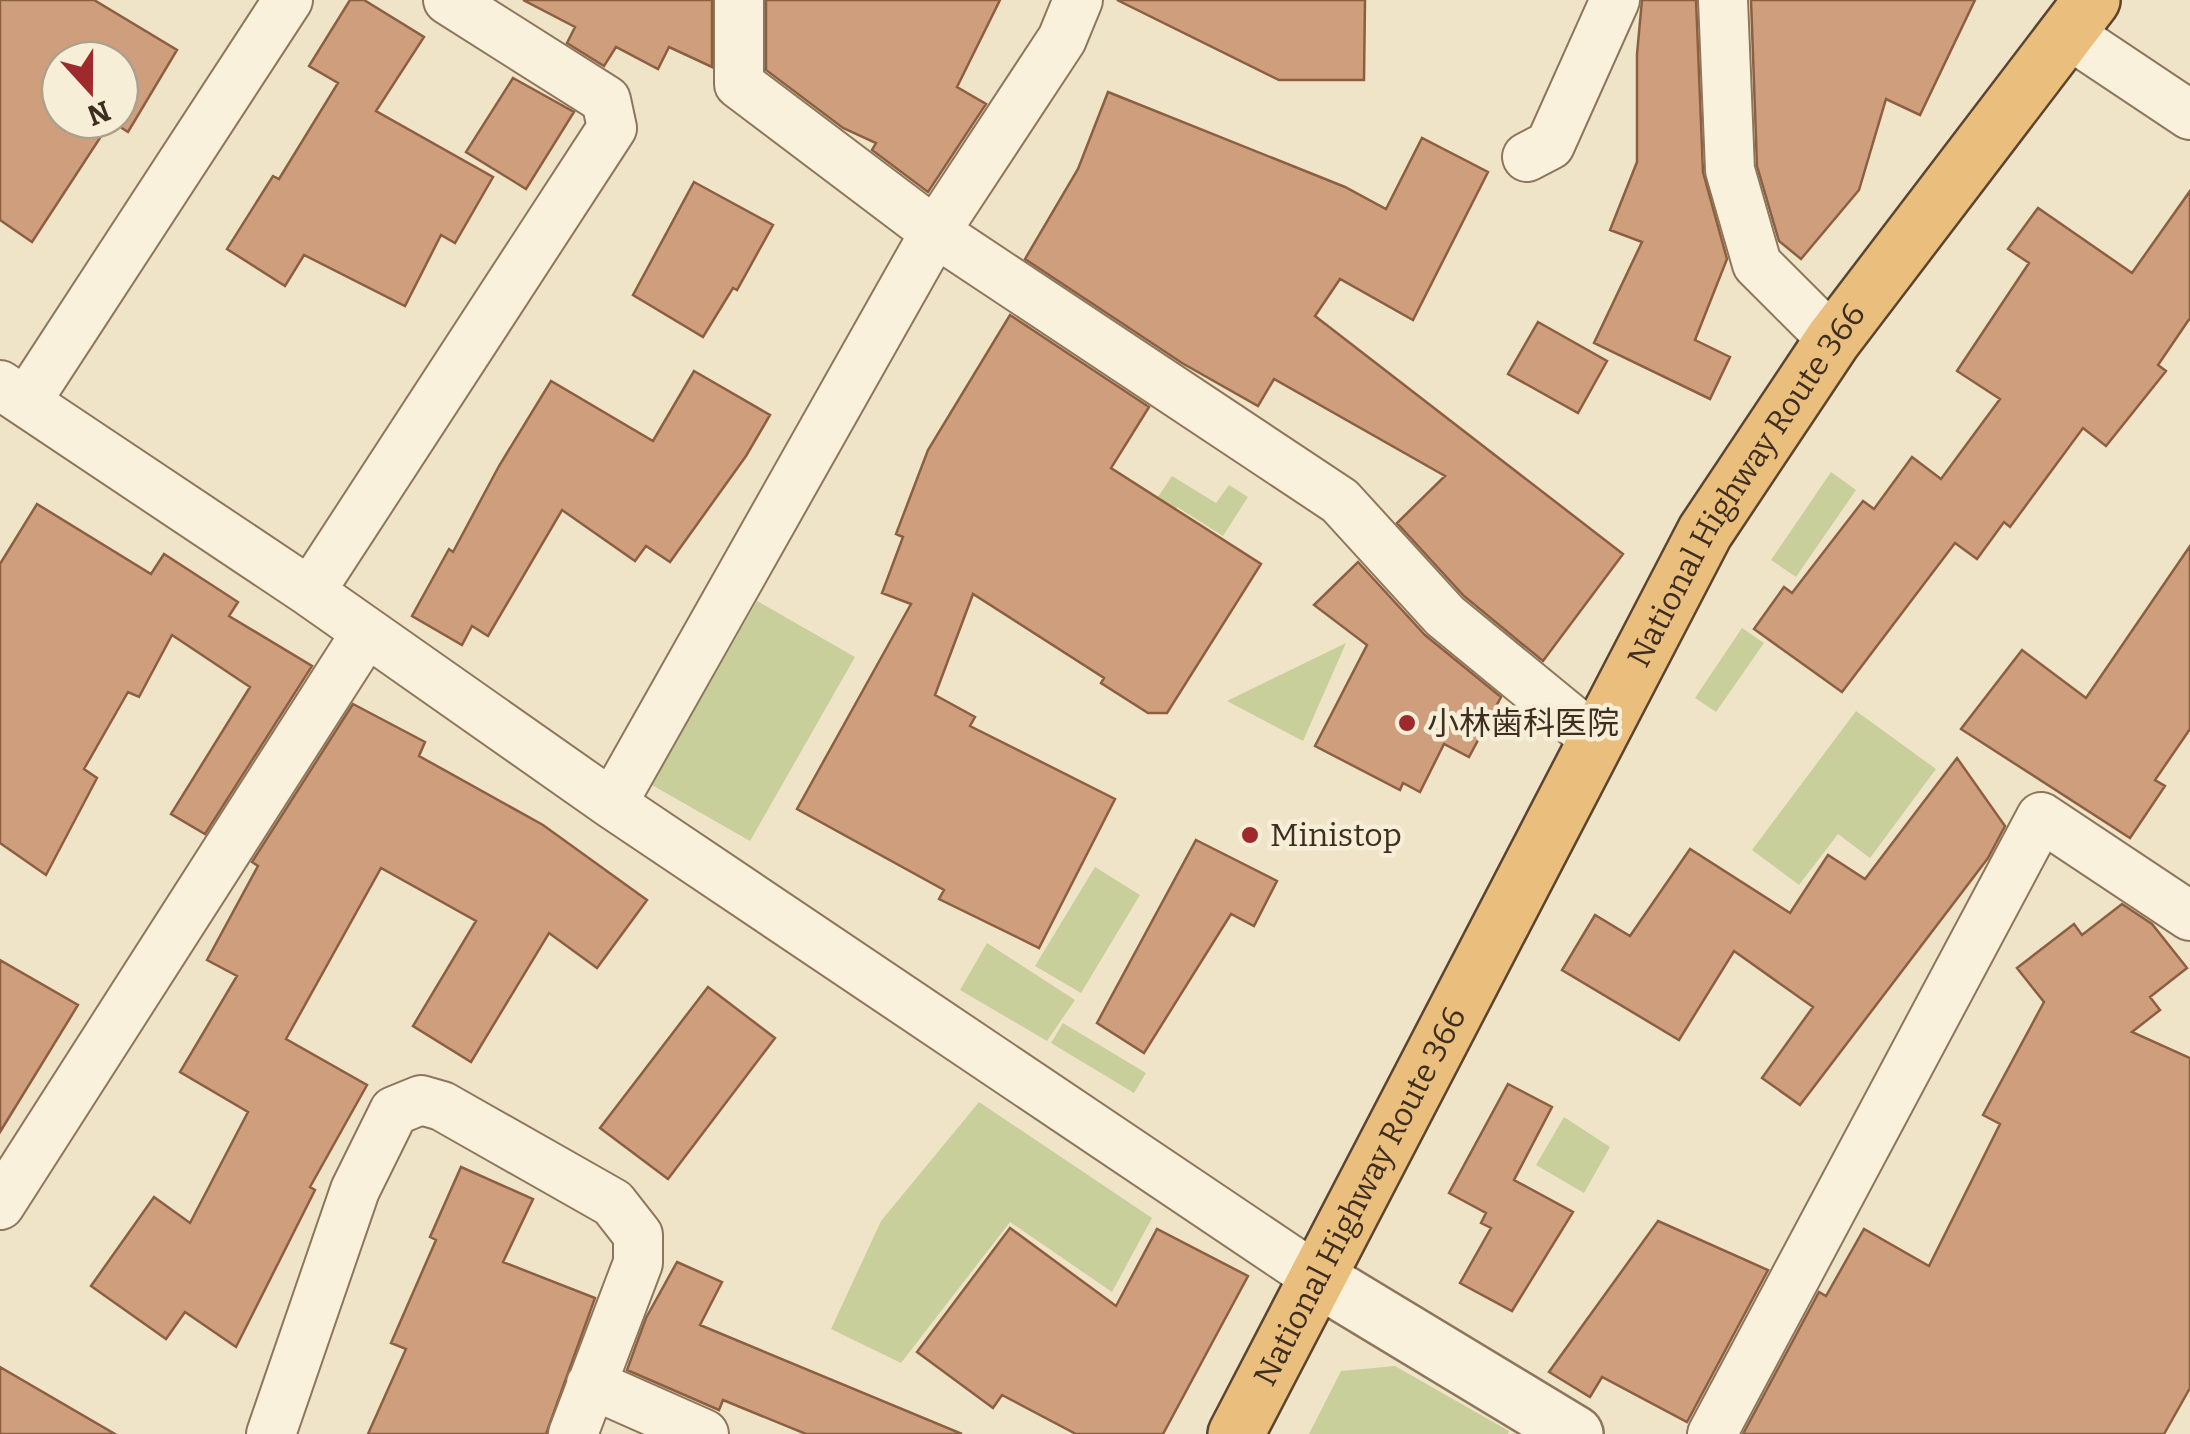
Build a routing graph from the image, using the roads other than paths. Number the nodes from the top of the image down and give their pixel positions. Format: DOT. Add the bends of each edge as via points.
graph roads {
  1 [pos="288,0"];
  2 [pos="448,0"];
  3 [pos="739,0"];
  4 [pos="1078,0"];
  5 [pos="1615,0"];
  6 [pos="1723,0"];
  7 [pos="2079,16"];
  8 [pos="2190,115"];
  9 [pos="1527,157"];
  10 [pos="936,232"];
  11 [pos="1833,340"];
  12 [pos="13,393"];
  13 [pos="310,592"];
  14 [pos="366,633"];
  15 [pos="1595,740"];
  16 [pos="612,804"];
  17 [pos="2190,916"];
  18 [pos="0,1205"];
  19 [pos="1316,1278"];
  20 [pos="592,1384"];
  21 [pos="271,1434"];
  22 [pos="572,1434"];
  23 [pos="704,1434"];
  24 [pos="1236,1434"];
  25 [pos="1575,1434"];
  26 [pos="1712,1434"];
  1 -- 12 [label="street"];
  2 -- 13 [label="street" via="606,100 612,128"];
  3 -- 10 [label="street" via="739,84"];
  4 -- 10 [label="street" via="1062,39"];
  5 -- 9 [label="street" via="1550,145"];
  6 -- 11 [label="street" via="1730,170 1757,264"];
  7 -- 8 [label="street"];
  7 -- 11 [label="highway, National Highway Route 366"];
  10 -- 15 [label="street" via="1340,501 1444,616"];
  10 -- 16 [label="street"];
  11 -- 15 [label="highway, National Highway Route 366" via="1705,532"];
  12 -- 13 [label="street"];
  13 -- 14 [label="street"];
  14 -- 16 [label="street"];
  14 -- 18 [label="street"];
  15 -- 19 [label="highway, National Highway Route 366"];
  16 -- 19 [label="street"];
  17 -- 26 [label="street" via="2041,817"];
  19 -- 24 [label="highway, National Highway Route 366"];
  19 -- 25 [label="street"];
  20 -- 21 [label="street" via="638,1263 638,1236 613,1203 421,1100 394,1110 356,1190"];
  20 -- 22 [label="street"];
  20 -- 23 [label="street"];
}
